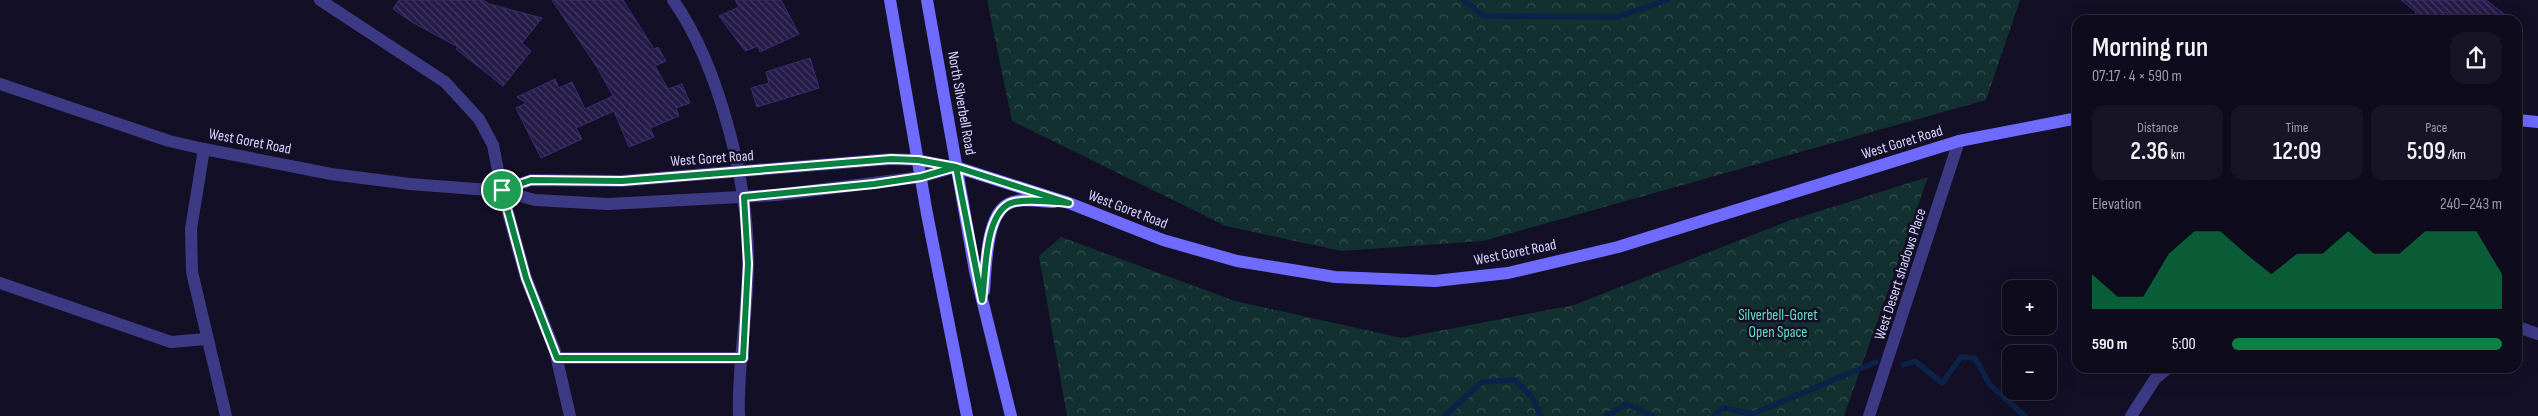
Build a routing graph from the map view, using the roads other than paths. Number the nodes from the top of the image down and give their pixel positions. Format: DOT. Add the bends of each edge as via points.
graph roads {
  1 [pos="320,0"];
  2 [pos="673,0"];
  3 [pos="890,0"];
  4 [pos="927,0"];
  5 [pos="0,84"];
  6 [pos="2072,119"];
  7 [pos="2522,120"];
  8 [pos="2538,122"];
  9 [pos="1959,142"];
  10 [pos="204,149"];
  11 [pos="918,160"];
  12 [pos="956,167"];
  13 [pos="739,173"];
  14 [pos="921,177"];
  15 [pos="502,190"];
  16 [pos="744,197"];
  17 [pos="1069,203"];
  18 [pos="0,283"];
  19 [pos="982,300"];
  20 [pos="2522,328"];
  21 [pos="2538,334"];
  22 [pos="206,340"];
  23 [pos="557,358"];
  24 [pos="743,358"];
  25 [pos="2162,373"];
  26 [pos="226,416"];
  27 [pos="570,416"];
  28 [pos="739,416"];
  29 [pos="967,416"];
  30 [pos="1011,416"];
  31 [pos="1869,416"];
  32 [pos="2131,416"];
  1 -- 15 [label="street" via="450,88 480,119 493,145"];
  2 -- 13 [label="street" via="686,19 706,62"];
  3 -- 11 [label="street"];
  4 -- 12 [label="street, North Silverbell Road"];
  5 -- 10 [label="street, West Goret Road" via="169,141"];
  6 -- 9 [label="street, West Goret Road"];
  7 -- 8 [label="street"];
  9 -- 17 [label="street, West Goret Road" via="1618,246 1508,273 1435,281 1335,277 1237,261 1163,240"];
  9 -- 31 [label="street, West Desert shadows Place"];
  10 -- 15 [label="street, West Goret Road" via="331,174 410,184"];
  10 -- 22 [label="street" via="191,229 192,272"];
  11 -- 12 [label="street, West Goret Road"];
  11 -- 13 [label="street, West Goret Road" via="891,159"];
  11 -- 14 [label="street"];
  12 -- 14 [label="street, West Goret Road"];
  12 -- 17 [label="street, West Goret Road"];
  12 -- 19 [label="street, North Silverbell Road"];
  13 -- 15 [label="street, West Goret Road" via="609,181 531,180"];
  13 -- 16 [label="street"];
  14 -- 16 [label="street, West Goret Road"];
  14 -- 29 [label="street"];
  15 -- 16 [label="street, West Goret Road" via="535,200 608,204"];
  15 -- 23 [label="street" via="526,278"];
  16 -- 24 [label="street" via="748,264"];
  17 -- 19 [label="street" via="1023,201 1008,204 993,220"];
  18 -- 22 [label="street" via="171,342"];
  19 -- 30 [label="street, North Silverbell Road"];
  20 -- 21 [label="street"];
  22 -- 26 [label="street"];
  23 -- 24 [label="street"];
  23 -- 27 [label="street"];
  24 -- 28 [label="street"];
  25 -- 32 [label="street"];
}
